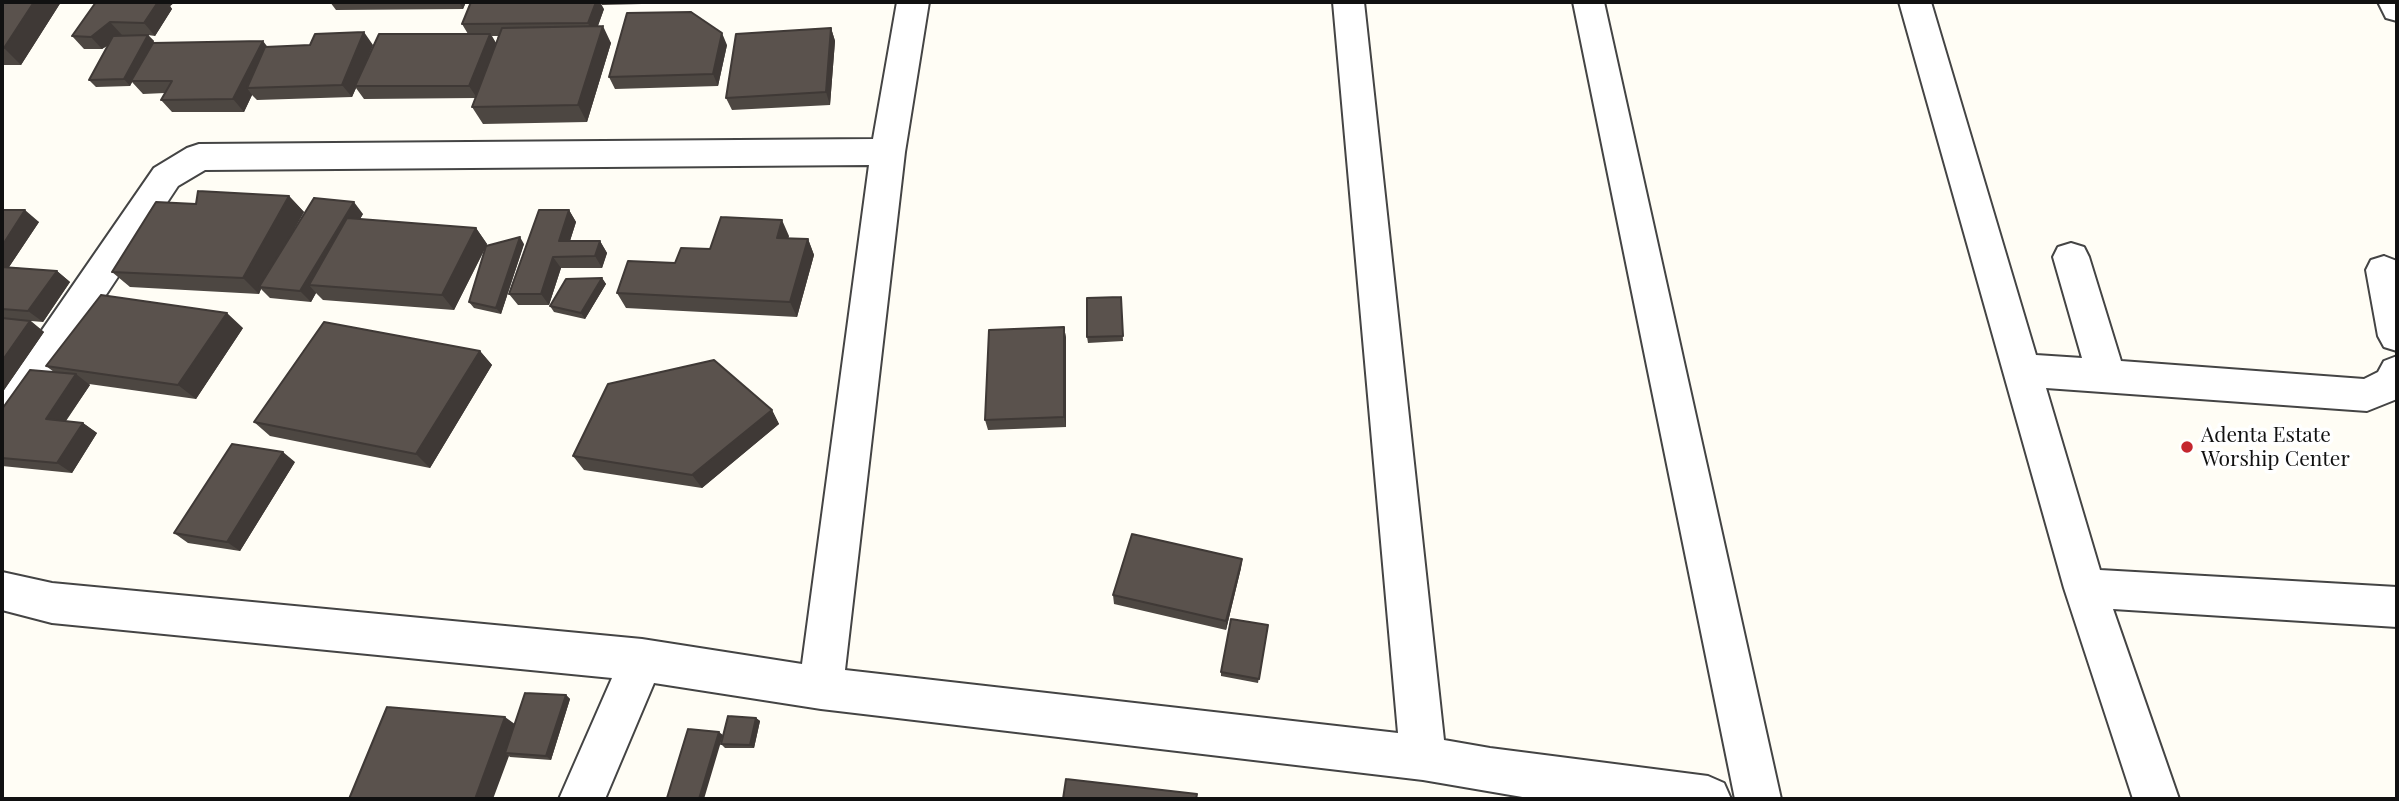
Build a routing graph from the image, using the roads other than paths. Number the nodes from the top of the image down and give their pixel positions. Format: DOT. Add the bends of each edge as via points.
graph roads {
  1 [pos="913,2"];
  2 [pos="1349,2"];
  3 [pos="1588,2"];
  4 [pos="1914,2"];
  5 [pos="2393,2"];
  6 [pos="2397,10"];
  7 [pos="888,152"];
  8 [pos="2071,257"];
  9 [pos="2385,270"];
  10 [pos="2397,336"];
  11 [pos="2022,370"];
  12 [pos="2397,372"];
  13 [pos="2106,376"];
  14 [pos="2,419"];
  15 [pos="2085,588"];
  16 [pos="2,591"];
  17 [pos="2397,607"];
  18 [pos="642,660"];
  19 [pos="821,688"];
  20 [pos="1423,758"];
  21 [pos="1491,785"];
  22 [pos="582,799"];
  23 [pos="1708,799"];
  24 [pos="1758,799"];
  25 [pos="2156,799"];
  1 -- 7 [label="street"];
  2 -- 20 [label="street"];
  3 -- 24 [label="street"];
  4 -- 11 [label="street"];
  5 -- 6 [label="street"];
  7 -- 14 [label="street" via="199,157 166,177"];
  7 -- 19 [label="street"];
  8 -- 13 [label="street"];
  9 -- 10 [label="street"];
  11 -- 13 [label="street"];
  11 -- 15 [label="street"];
  12 -- 13 [label="street" via="2395,382 2367,395"];
  15 -- 17 [label="street"];
  15 -- 25 [label="street"];
  16 -- 18 [label="street" via="52,603"];
  18 -- 19 [label="street"];
  18 -- 22 [label="street"];
  19 -- 20 [label="street"];
  20 -- 21 [label="street"];
  21 -- 23 [label="street"];
}
